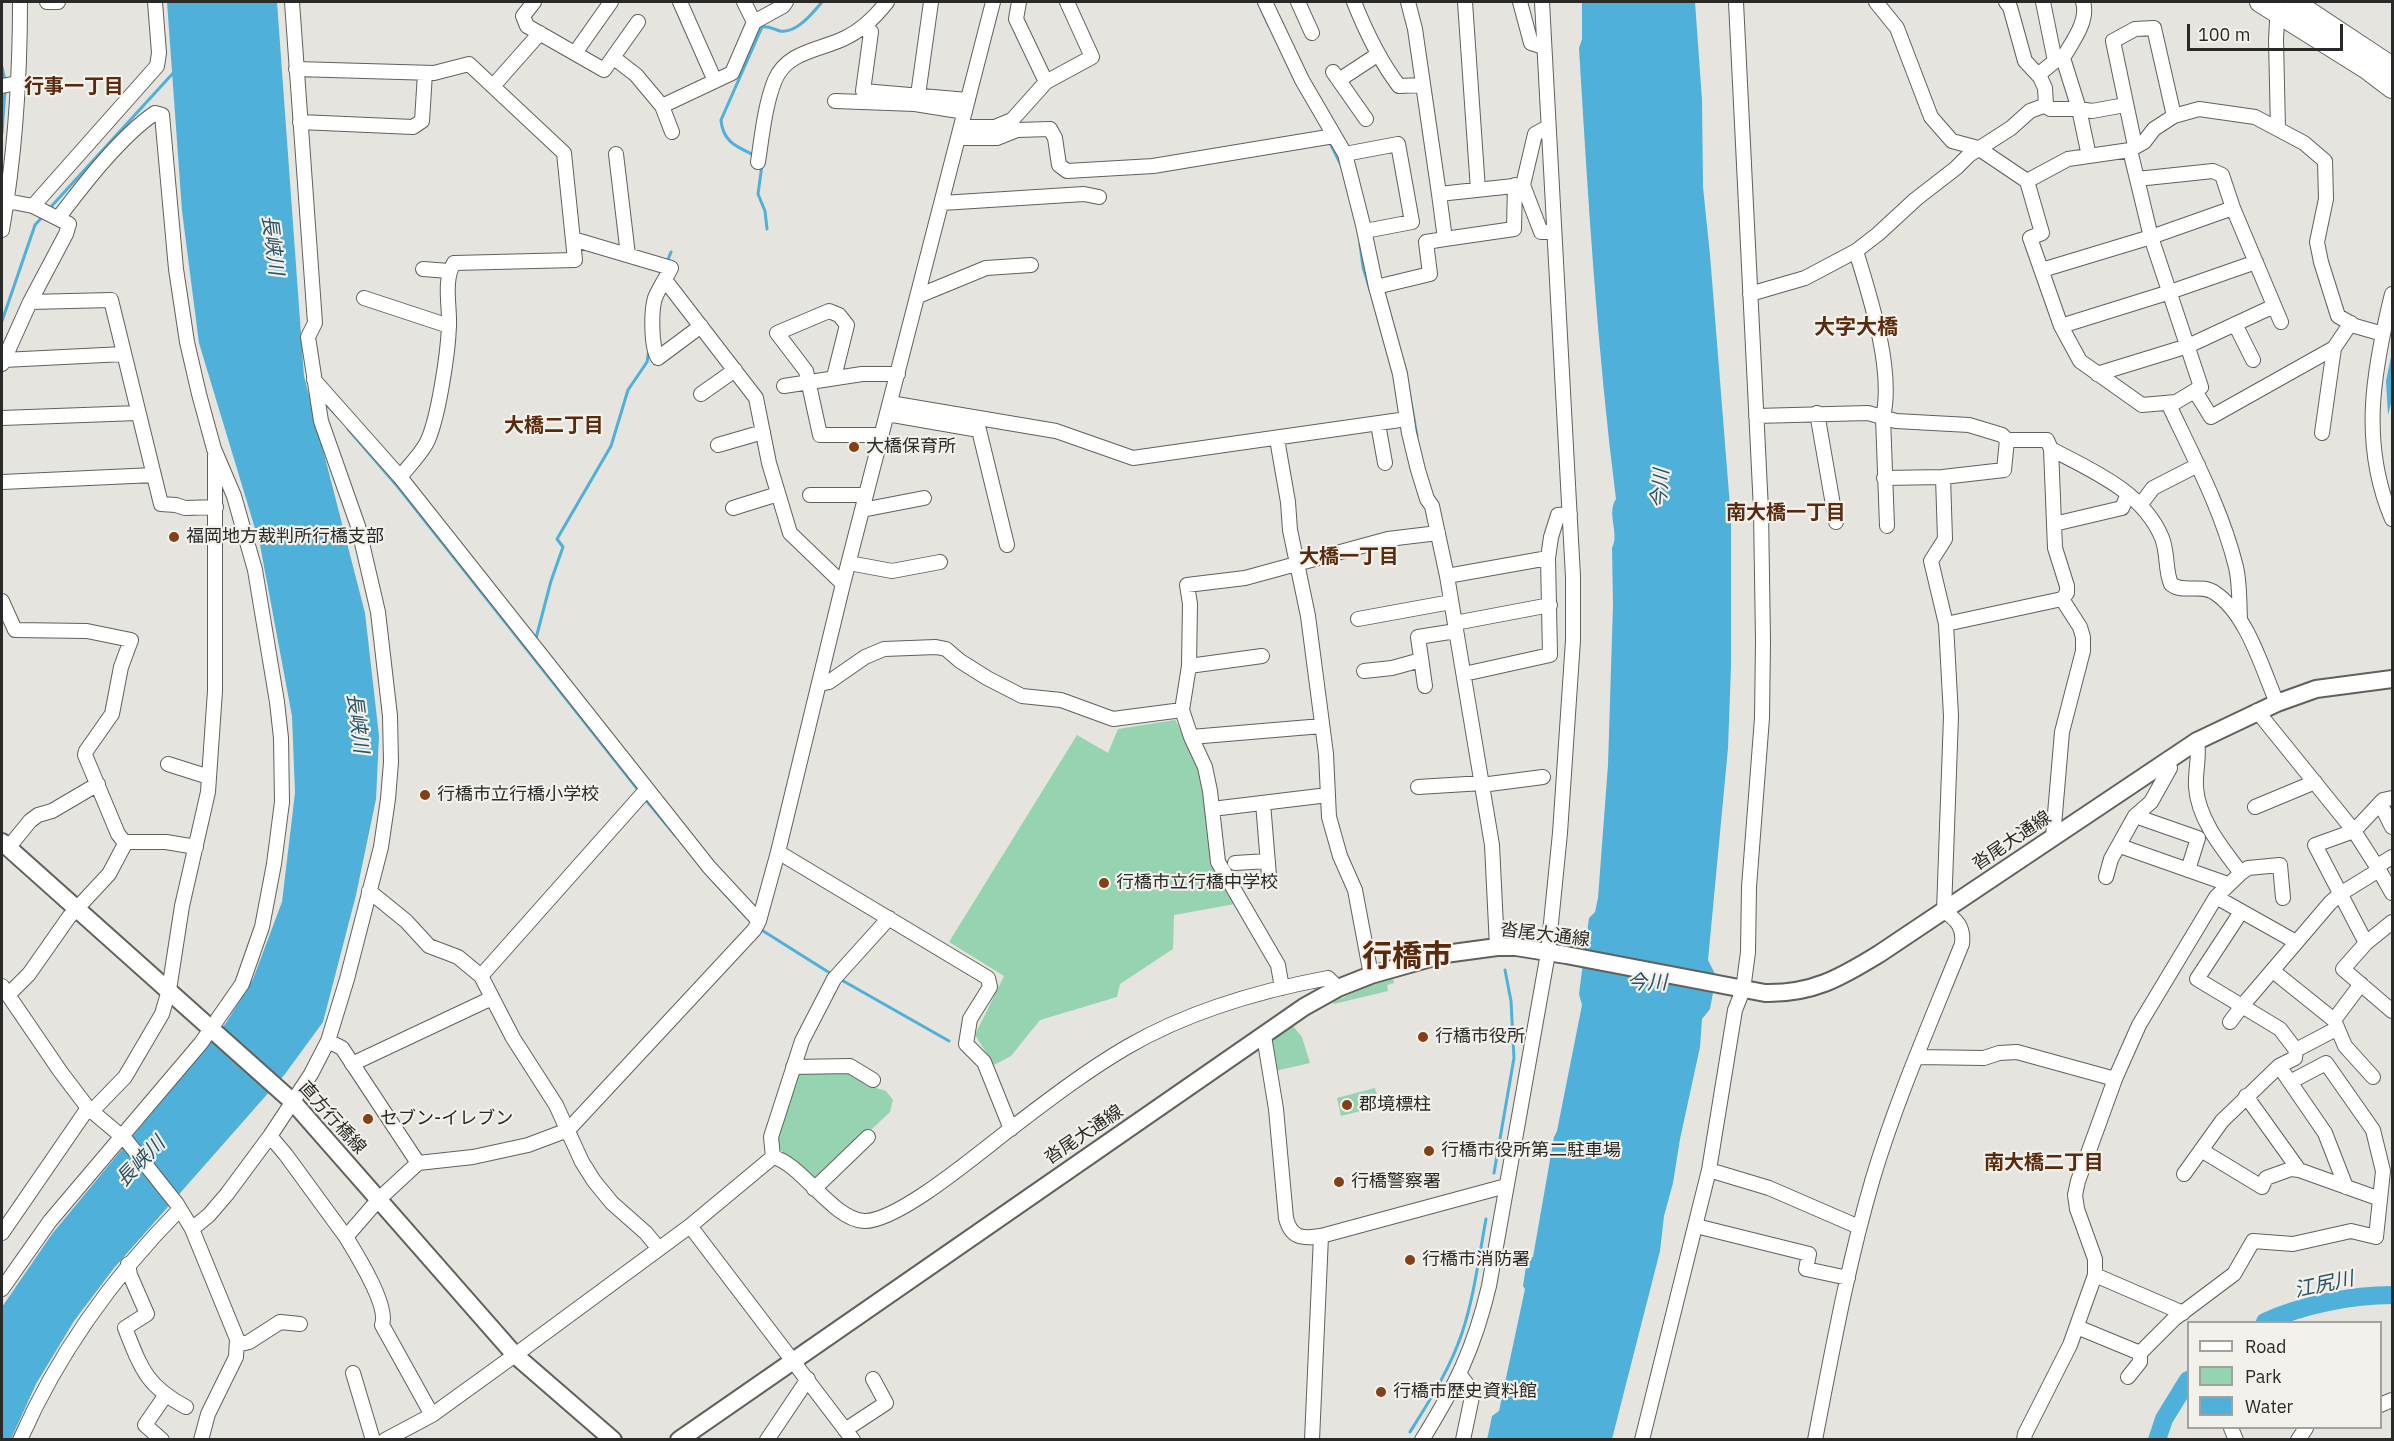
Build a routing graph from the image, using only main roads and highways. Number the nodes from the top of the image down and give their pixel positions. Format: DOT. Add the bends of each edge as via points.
graph roads {
  1 [pos="2260,2"];
  2 [pos="2283,5"];
  3 [pos="2392,67"];
  4 [pos="2392,88"];
  5 [pos="2392,679"];
  6 [pos="5,845"];
  7 [pos="613,1440"];
  8 [pos="679,1440"];
  1 -- 2 [label="highway"];
  2 -- 3 [label="highway"];
  2 -- 4 [label="highway"];
  5 -- 8 [label="main road, 沓尾大通線" via="2316,689 2277,702 2197,741 1879,954 1820,986 1785,994 1566,955 1497,947 1445,954 1338,988 1309,1004"];
  6 -- 7 [label="main road, 直方行橋線" via="289,1098 515,1355"];
}
